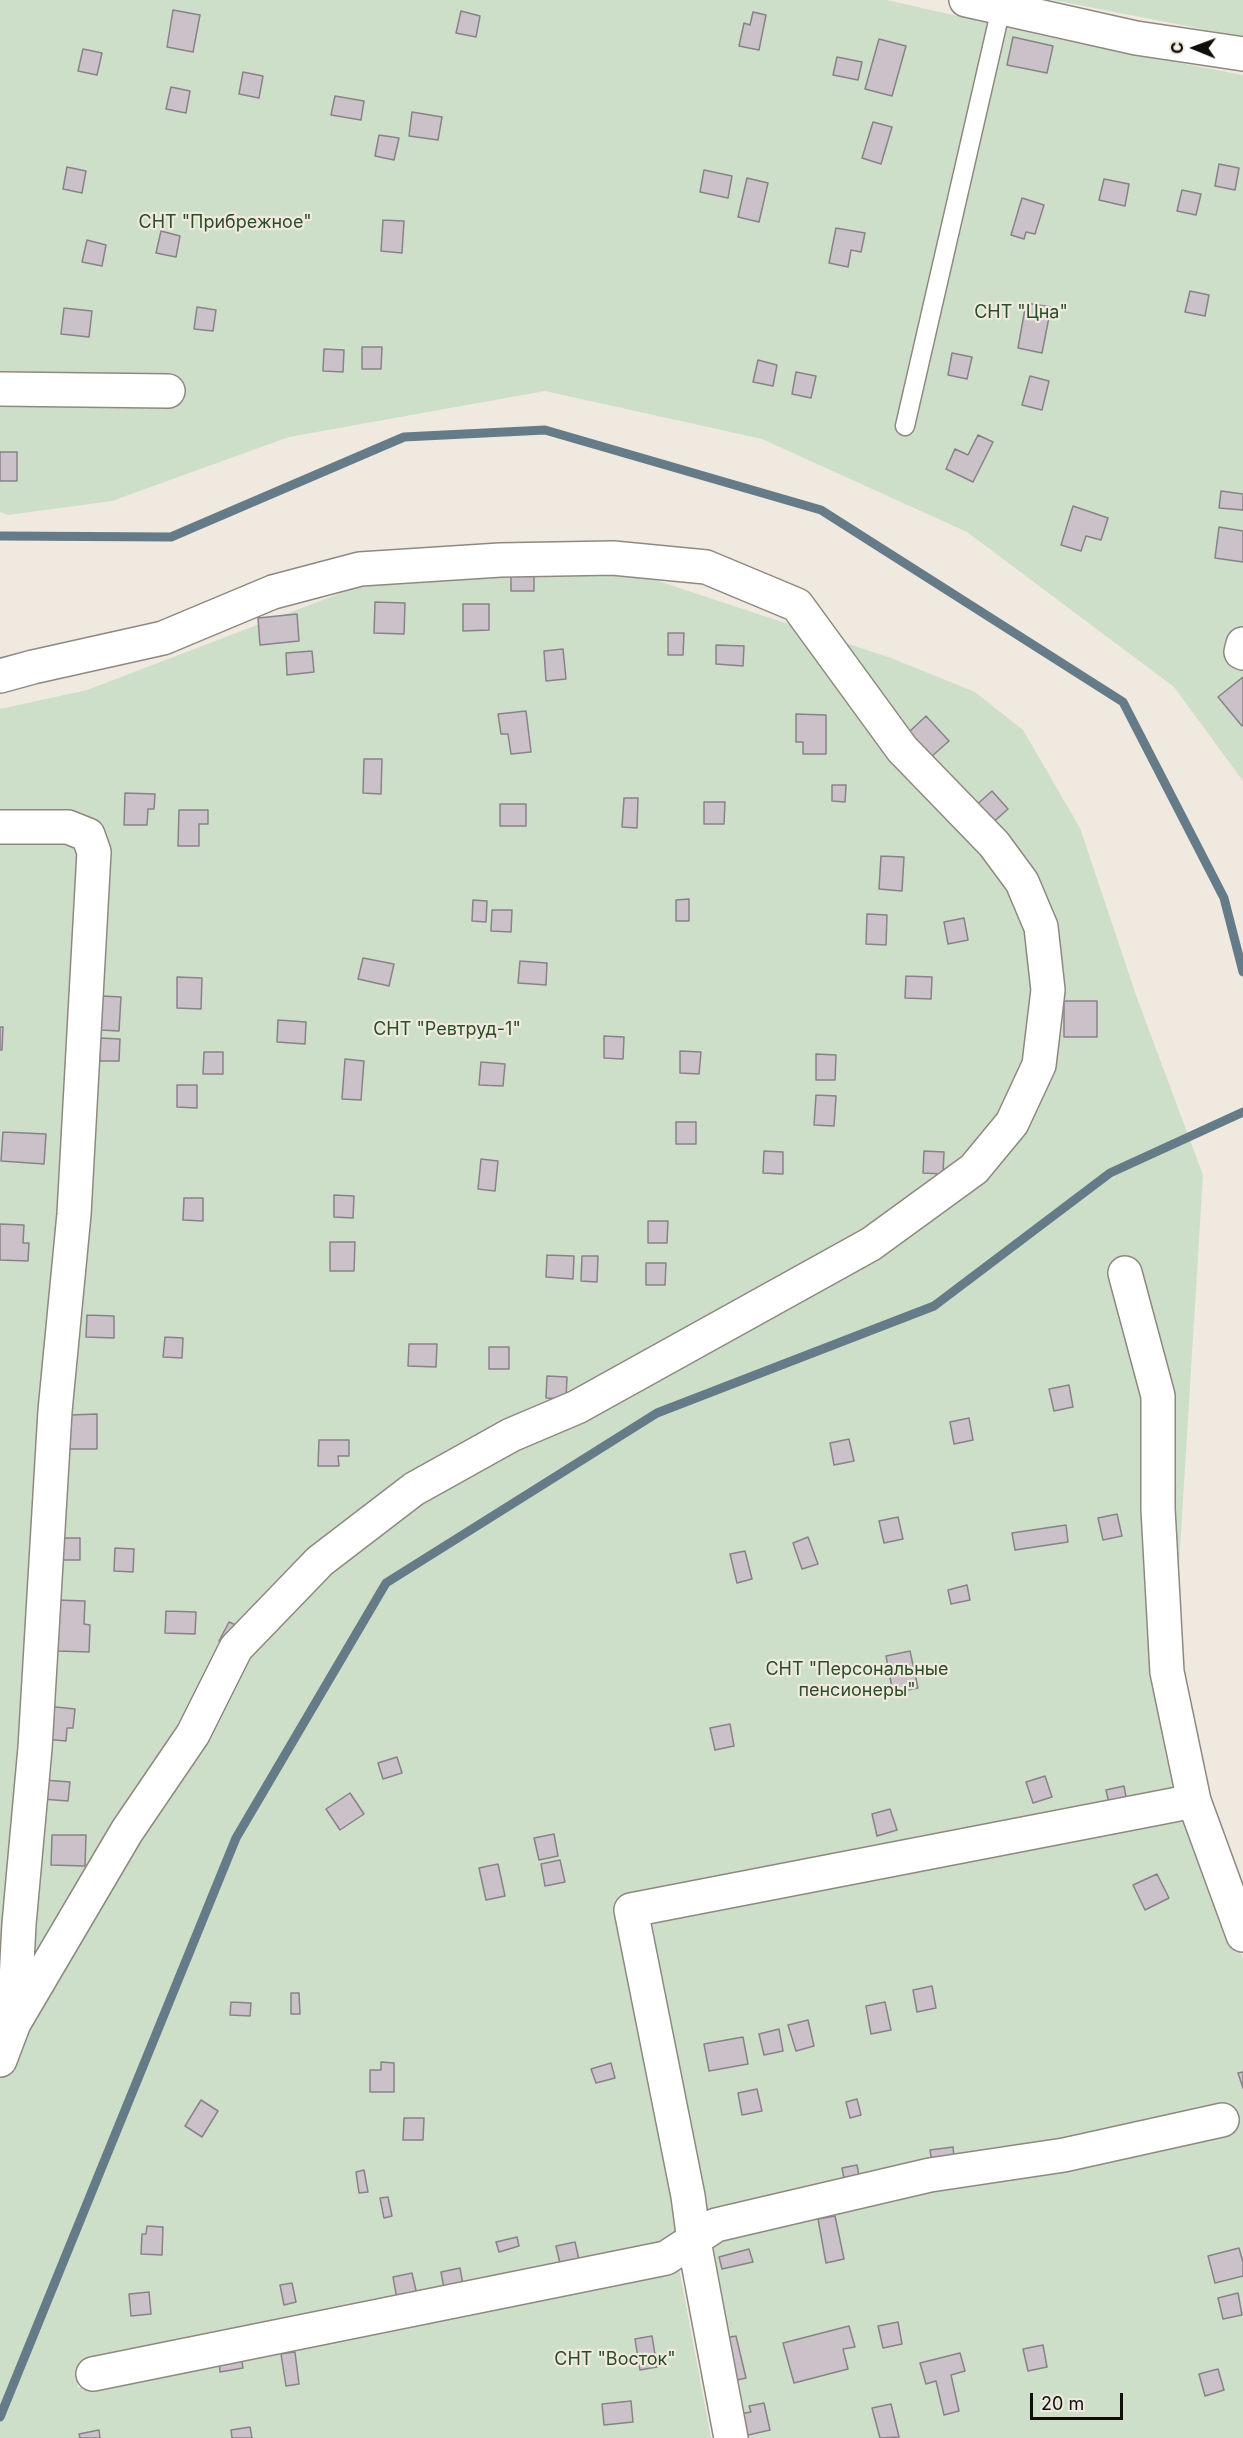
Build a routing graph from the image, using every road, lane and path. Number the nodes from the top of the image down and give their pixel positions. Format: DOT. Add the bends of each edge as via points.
graph roads {
  1 [pos="966,0"];
  2 [pos="1001,8"];
  3 [pos="1243,54"];
  4 [pos="0,388"];
  5 [pos="168,392"];
  6 [pos="905,426"];
  7 [pos="1243,644"];
  8 [pos="1243,653"];
  9 [pos="0,676"];
  10 [pos="0,827"];
  11 [pos="1125,1273"];
  12 [pos="1194,1800"];
  13 [pos="1243,1935"];
  14 [pos="14,2023"];
  15 [pos="0,2060"];
  16 [pos="1222,2120"];
  17 [pos="694,2241"];
  18 [pos="93,2374"];
  19 [pos="731,2438"];
  1 -- 2 [label="street"];
  2 -- 3 [label="street" via="1136,38"];
  2 -- 6 [label="lane"];
  4 -- 5 [label="street"];
  7 -- 8 [label="street"];
  9 -- 14 [label="street" via="163,638 273,592 360,569 591,558 706,567 797,605 902,749 994,844 1022,882 1041,927 1048,990 1039,1065 1012,1123 974,1169 871,1244 577,1407 511,1436 414,1489 320,1561 236,1648 193,1734 127,1831"];
  10 -- 14 [label="street" via="68,827 88,835 94,852 74,1214 55,1411"];
  11 -- 12 [label="street" via="1158,1396 1158,1509 1167,1672"];
  12 -- 13 [label="street"];
  12 -- 17 [label="street" via="631,1910"];
  14 -- 15 [label="street"];
  16 -- 17 [label="street" via="1064,2155 930,2175 716,2225"];
  17 -- 18 [label="street" via="666,2258"];
  17 -- 19 [label="street"];
}
